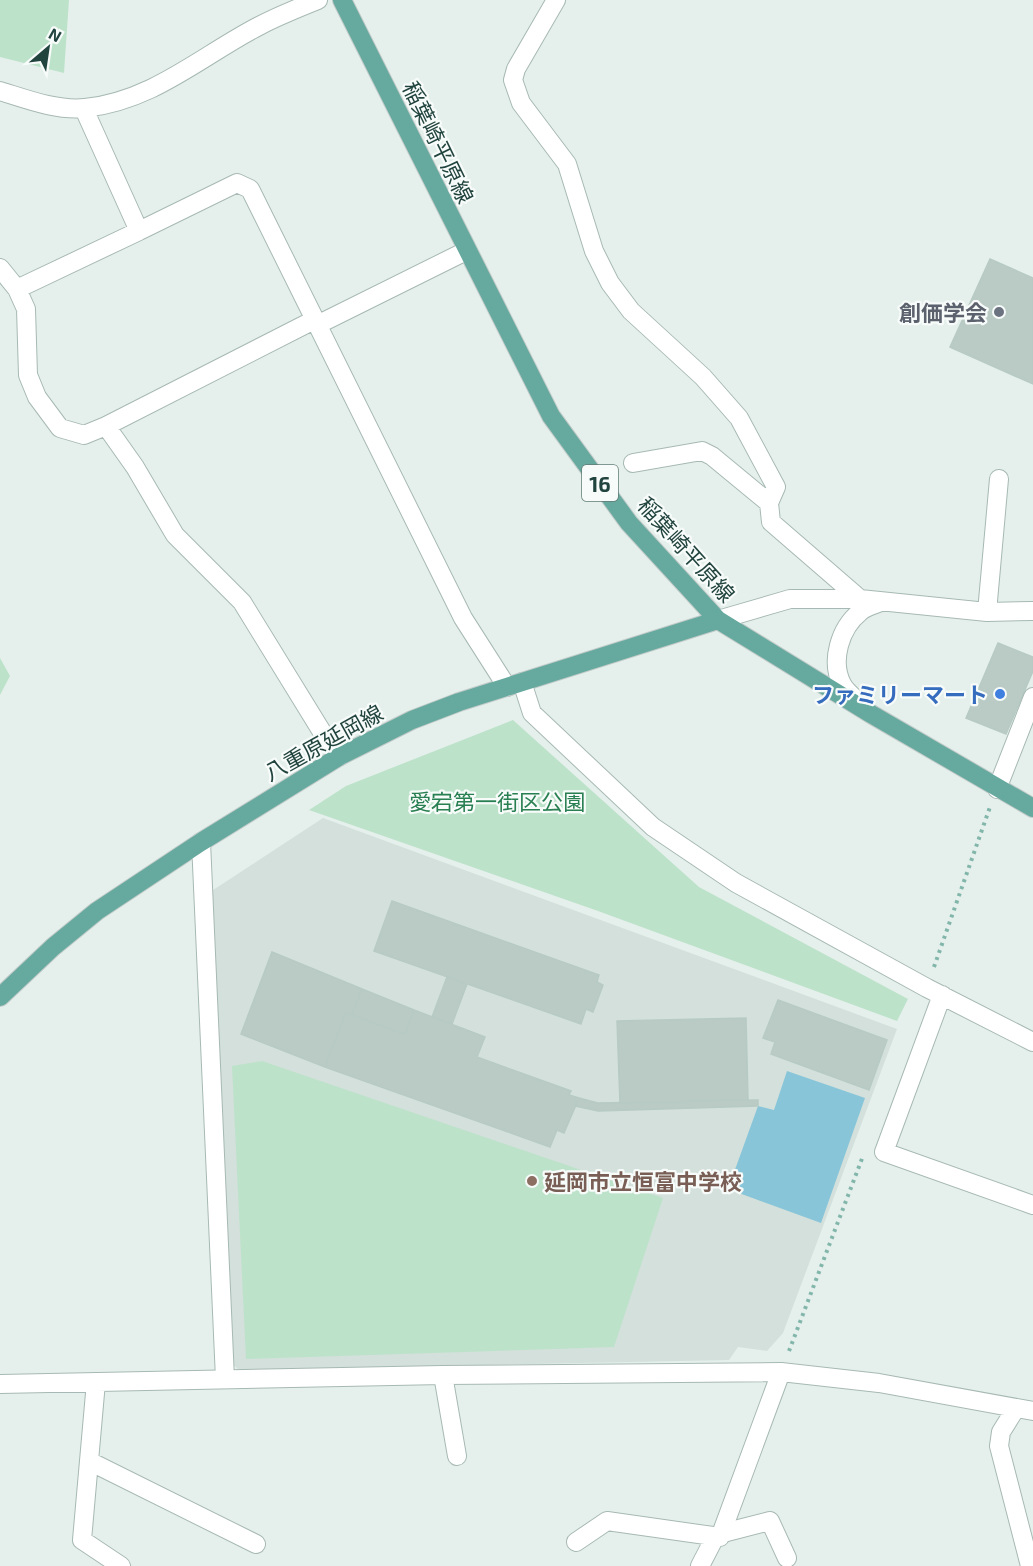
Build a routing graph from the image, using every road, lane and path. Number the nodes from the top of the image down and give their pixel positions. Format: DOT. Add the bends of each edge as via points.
graph roads {
  1 [pos="318,0"];
  2 [pos="342,0"];
  3 [pos="556,0"];
  4 [pos="0,91"];
  5 [pos="84,109"];
  6 [pos="139,231"];
  7 [pos="466,251"];
  8 [pos="0,268"];
  9 [pos="17,289"];
  10 [pos="316,323"];
  11 [pos="106,426"];
  12 [pos="633,463"];
  13 [pos="999,479"];
  14 [pos="769,503"];
  15 [pos="860,599"];
  16 [pos="883,601"];
  17 [pos="987,612"];
  18 [pos="1033,612"];
  19 [pos="718,620"];
  20 [pos="515,684"];
  21 [pos="1033,697"];
  22 [pos="871,714"];
  23 [pos="340,756"];
  24 [pos="997,789"];
  25 [pos="1033,808"];
  26 [pos="201,842"];
  27 [pos="934,992"];
  28 [pos="0,997"];
  29 [pos="1033,1042"];
  30 [pos="864,1152"];
  31 [pos="1033,1205"];
  32 [pos="781,1372"];
  33 [pos="443,1375"];
  34 [pos="225,1379"];
  35 [pos="96,1382"];
  36 [pos="0,1384"];
  37 [pos="1028,1406"];
  38 [pos="457,1456"];
  39 [pos="89,1461"];
  40 [pos="719,1535"];
  41 [pos="576,1542"];
  42 [pos="256,1544"];
  43 [pos="787,1558"];
  44 [pos="122,1566"];
  45 [pos="700,1566"];
  46 [pos="1030,1566"];
  1 -- 5 [label="street" via="258,26 152,90"];
  2 -- 7 [label="main road, 稲葉崎平原線 / 16"];
  3 -- 14 [label="street" via="516,69 513,80 522,103 567,164 594,251 610,283 631,311 703,376 739,418 776,487"];
  4 -- 5 [label="street" via="39,104"];
  5 -- 6 [label="street"];
  6 -- 9 [label="street"];
  6 -- 10 [label="street" via="237,183 250,189"];
  7 -- 10 [label="street"];
  7 -- 19 [label="main road, 稲葉崎平原線 / 16" via="551,416 629,524"];
  8 -- 9 [label="street"];
  9 -- 11 [label="street" via="26,309 28,375 37,397 60,428 84,435"];
  10 -- 11 [label="street"];
  10 -- 20 [label="street" via="463,618"];
  11 -- 23 [label="street" via="175,535 242,602"];
  12 -- 14 [label="street" via="702,451"];
  13 -- 17 [label="street"];
  14 -- 15 [label="street" via="771,522"];
  15 -- 16 [label="street"];
  15 -- 19 [label="street" via="790,599"];
  16 -- 17 [label="street"];
  16 -- 22 [label="street" via="861,610 847,624 838,650 838,673 843,686"];
  17 -- 18 [label="street"];
  19 -- 20 [label="main road, 八重原延岡線"];
  19 -- 22 [label="main road, 稲葉崎平原線 / 16"];
  20 -- 23 [label="main road, 八重原延岡線" via="412,720"];
  20 -- 27 [label="street" via="532,713 652,827 736,883"];
  21 -- 24 [label="street"];
  22 -- 24 [label="main road, 稲葉崎平原線 / 16"];
  23 -- 26 [label="main road, 八重原延岡線"];
  24 -- 25 [label="main road, 稲葉崎平原線 / 16"];
  24 -- 27 [label="path"];
  26 -- 28 [label="main road, 八重原延岡線" via="96,911"];
  26 -- 34 [label="street"];
  27 -- 29 [label="street"];
  27 -- 31 [label="street" via="884,1152"];
  30 -- 32 [label="path"];
  32 -- 33 [label="street"];
  32 -- 37 [label="street"];
  32 -- 40 [label="street"];
  33 -- 34 [label="street"];
  33 -- 38 [label="street"];
  34 -- 35 [label="street"];
  35 -- 36 [label="street"];
  35 -- 39 [label="street"];
  37 -- 46 [label="street" via="1001,1432 999,1446"];
  39 -- 42 [label="street"];
  39 -- 44 [label="street" via="82,1540"];
  40 -- 41 [label="street" via="607,1521"];
  40 -- 43 [label="street" via="770,1521"];
  40 -- 45 [label="street"];
}
